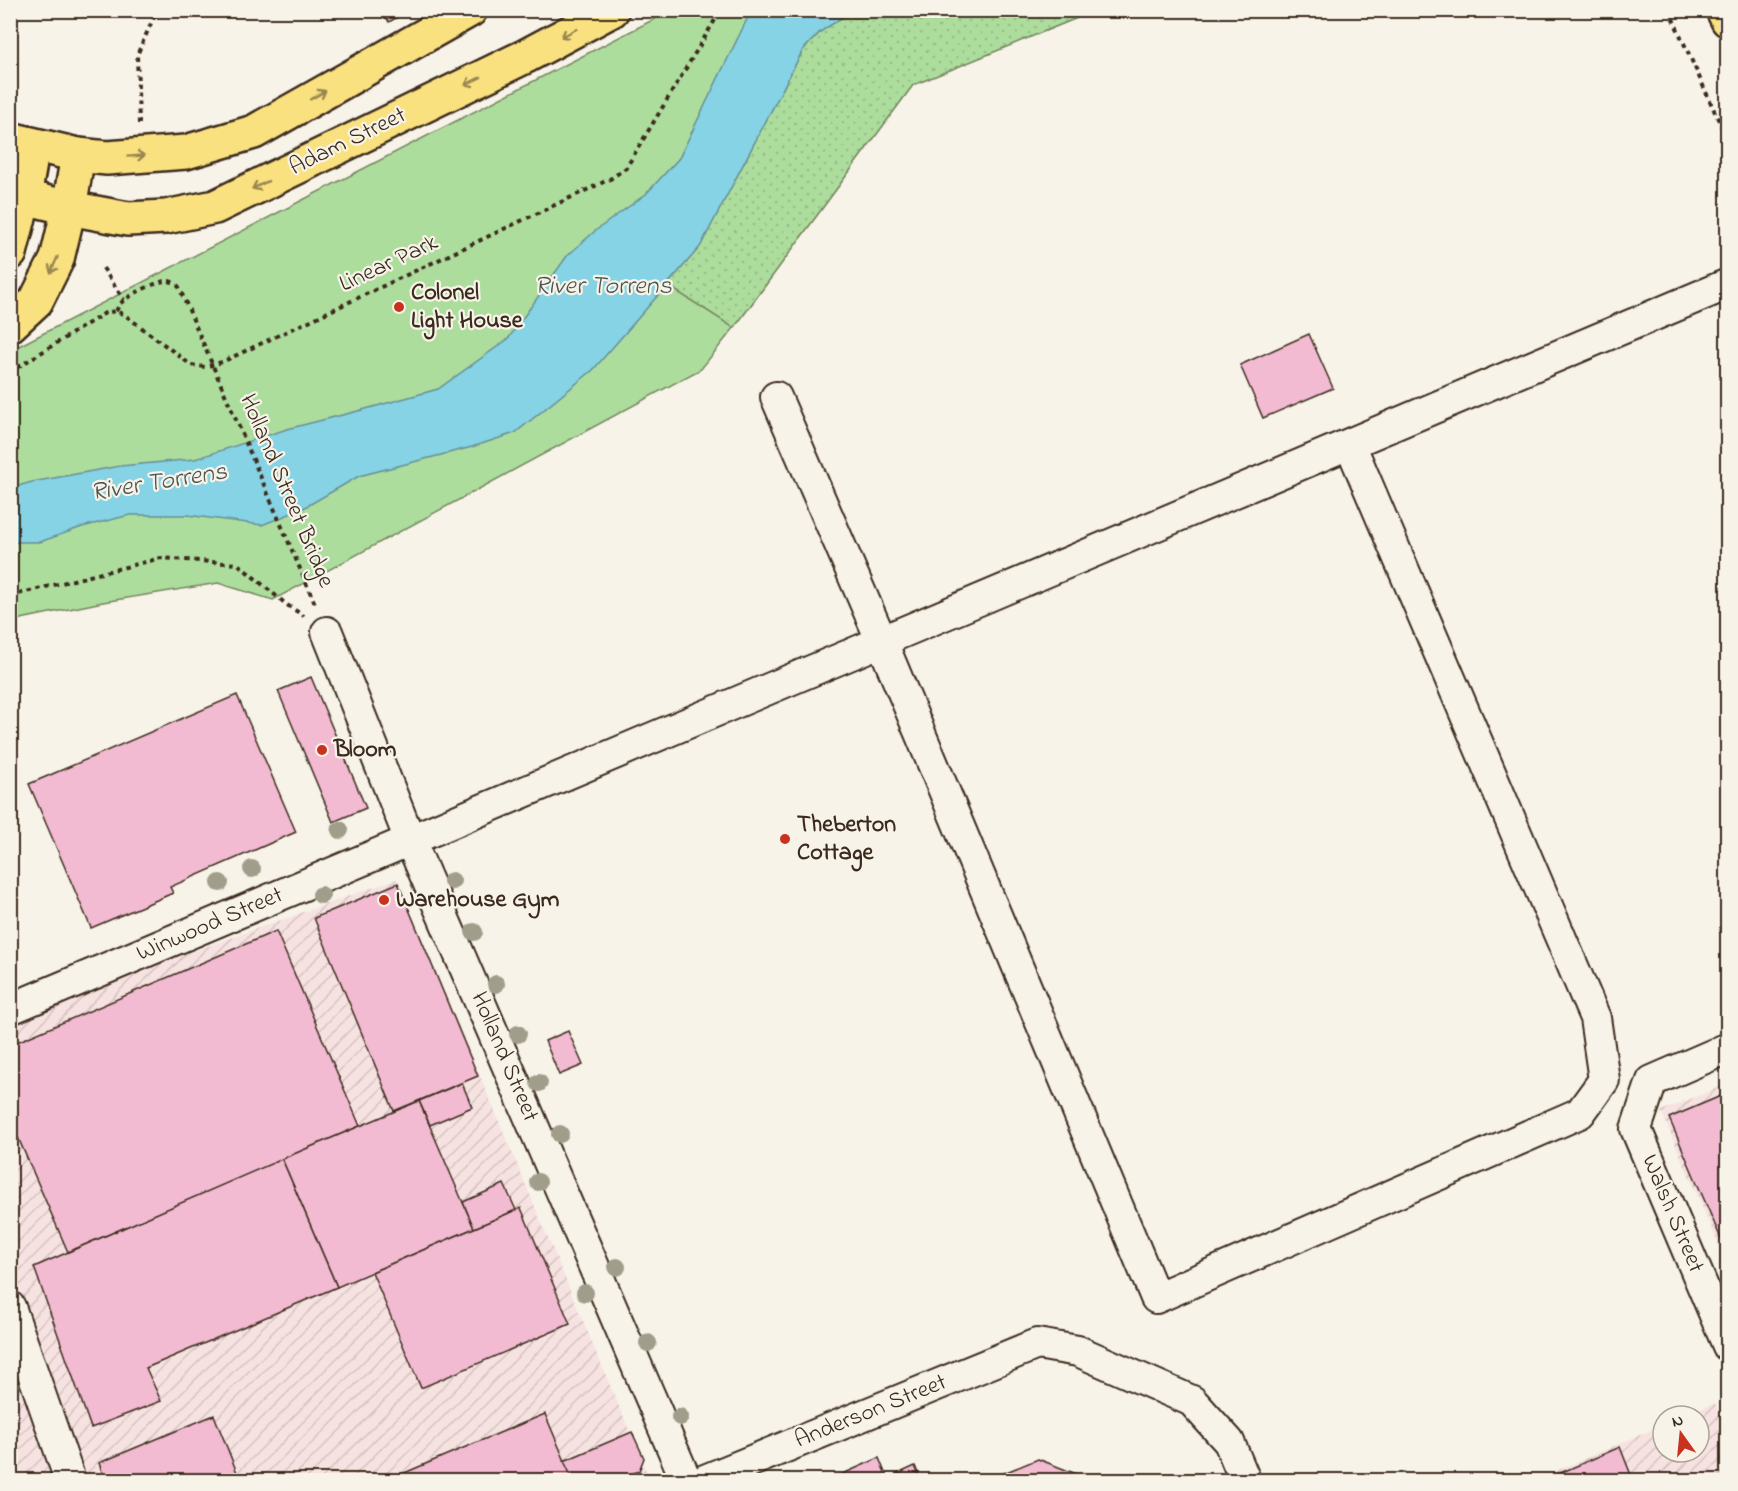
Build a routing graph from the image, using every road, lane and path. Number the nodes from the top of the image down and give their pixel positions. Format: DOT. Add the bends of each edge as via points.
graph roads {
  1 [pos="157,10"];
  2 [pos="470,10"];
  3 [pos="612,10"];
  4 [pos="721,10"];
  5 [pos="1669,10"];
  6 [pos="1723,10"];
  7 [pos="1728,20"];
  8 [pos="139,131"];
  9 [pos="1728,141"];
  10 [pos="22,142"];
  11 [pos="78,155"];
  12 [pos="17,195"];
  13 [pos="69,208"];
  14 [pos="10,253"];
  15 [pos="103,268"];
  16 [pos="1728,284"];
  17 [pos="124,300"];
  18 [pos="116,311"];
  19 [pos="10,325"];
  20 [pos="213,365"];
  21 [pos="10,372"];
  22 [pos="776,397"];
  23 [pos="1350,444"];
  24 [pos="10,596"];
  25 [pos="327,632"];
  26 [pos="882,642"];
  27 [pos="410,840"];
  28 [pos="10,1010"];
  29 [pos="1728,1048"];
  30 [pos="10,1306"];
  31 [pos="1728,1346"];
  32 [pos="70,1480"];
  33 [pos="686,1480"];
  34 [pos="705,1480"];
  35 [pos="1245,1480"];
  1 -- 8 [label="path" via="137,55"];
  11 -- 2 [label="main road, one-way" via="107,158 186,152 254,132"];
  3 -- 13 [label="main road, Adam Street, one-way" via="215,207 166,217 128,219"];
  4 -- 20 [label="path, Linear Park" via="626,168 610,179"];
  5 -- 9 [label="path"];
  6 -- 7 [label="main road"];
  10 -- 11 [label="main road"];
  10 -- 12 [label="main road"];
  11 -- 13 [label="main road"];
  12 -- 13 [label="main road, Adam Street"];
  12 -- 14 [label="main road"];
  13 -- 19 [label="main road, one-way" via="57,259 36,302"];
  15 -- 17 [label="path"];
  16 -- 23 [label="street, Winwood Street"];
  17 -- 18 [label="path"];
  17 -- 20 [label="path, Holland Street Bridge" via="167,280 180,287"];
  18 -- 20 [label="path" via="192,365"];
  18 -- 21 [label="path" via="105,313"];
  20 -- 25 [label="path, Holland Street Bridge"];
  22 -- 26 [label="street"];
  23 -- 26 [label="street, Winwood Street"];
  23 -- 26 [label="street" via="1595,1018 1604,1080 1580,1113 1156,1298"];
  24 -- 25 [label="path" via="161,558 238,564"];
  25 -- 27 [label="street, Holland Street"];
  26 -- 27 [label="street, Winwood Street"];
  27 -- 28 [label="street, Winwood Street"];
  27 -- 33 [label="street, Holland Street"];
  29 -- 31 [label="street, Walsh Street" via="1652,1081 1636,1129"];
  30 -- 32 [label="street"];
  34 -- 35 [label="street, Anderson Street" via="1037,1344 1078,1351 1192,1401 1229,1442"];
}
